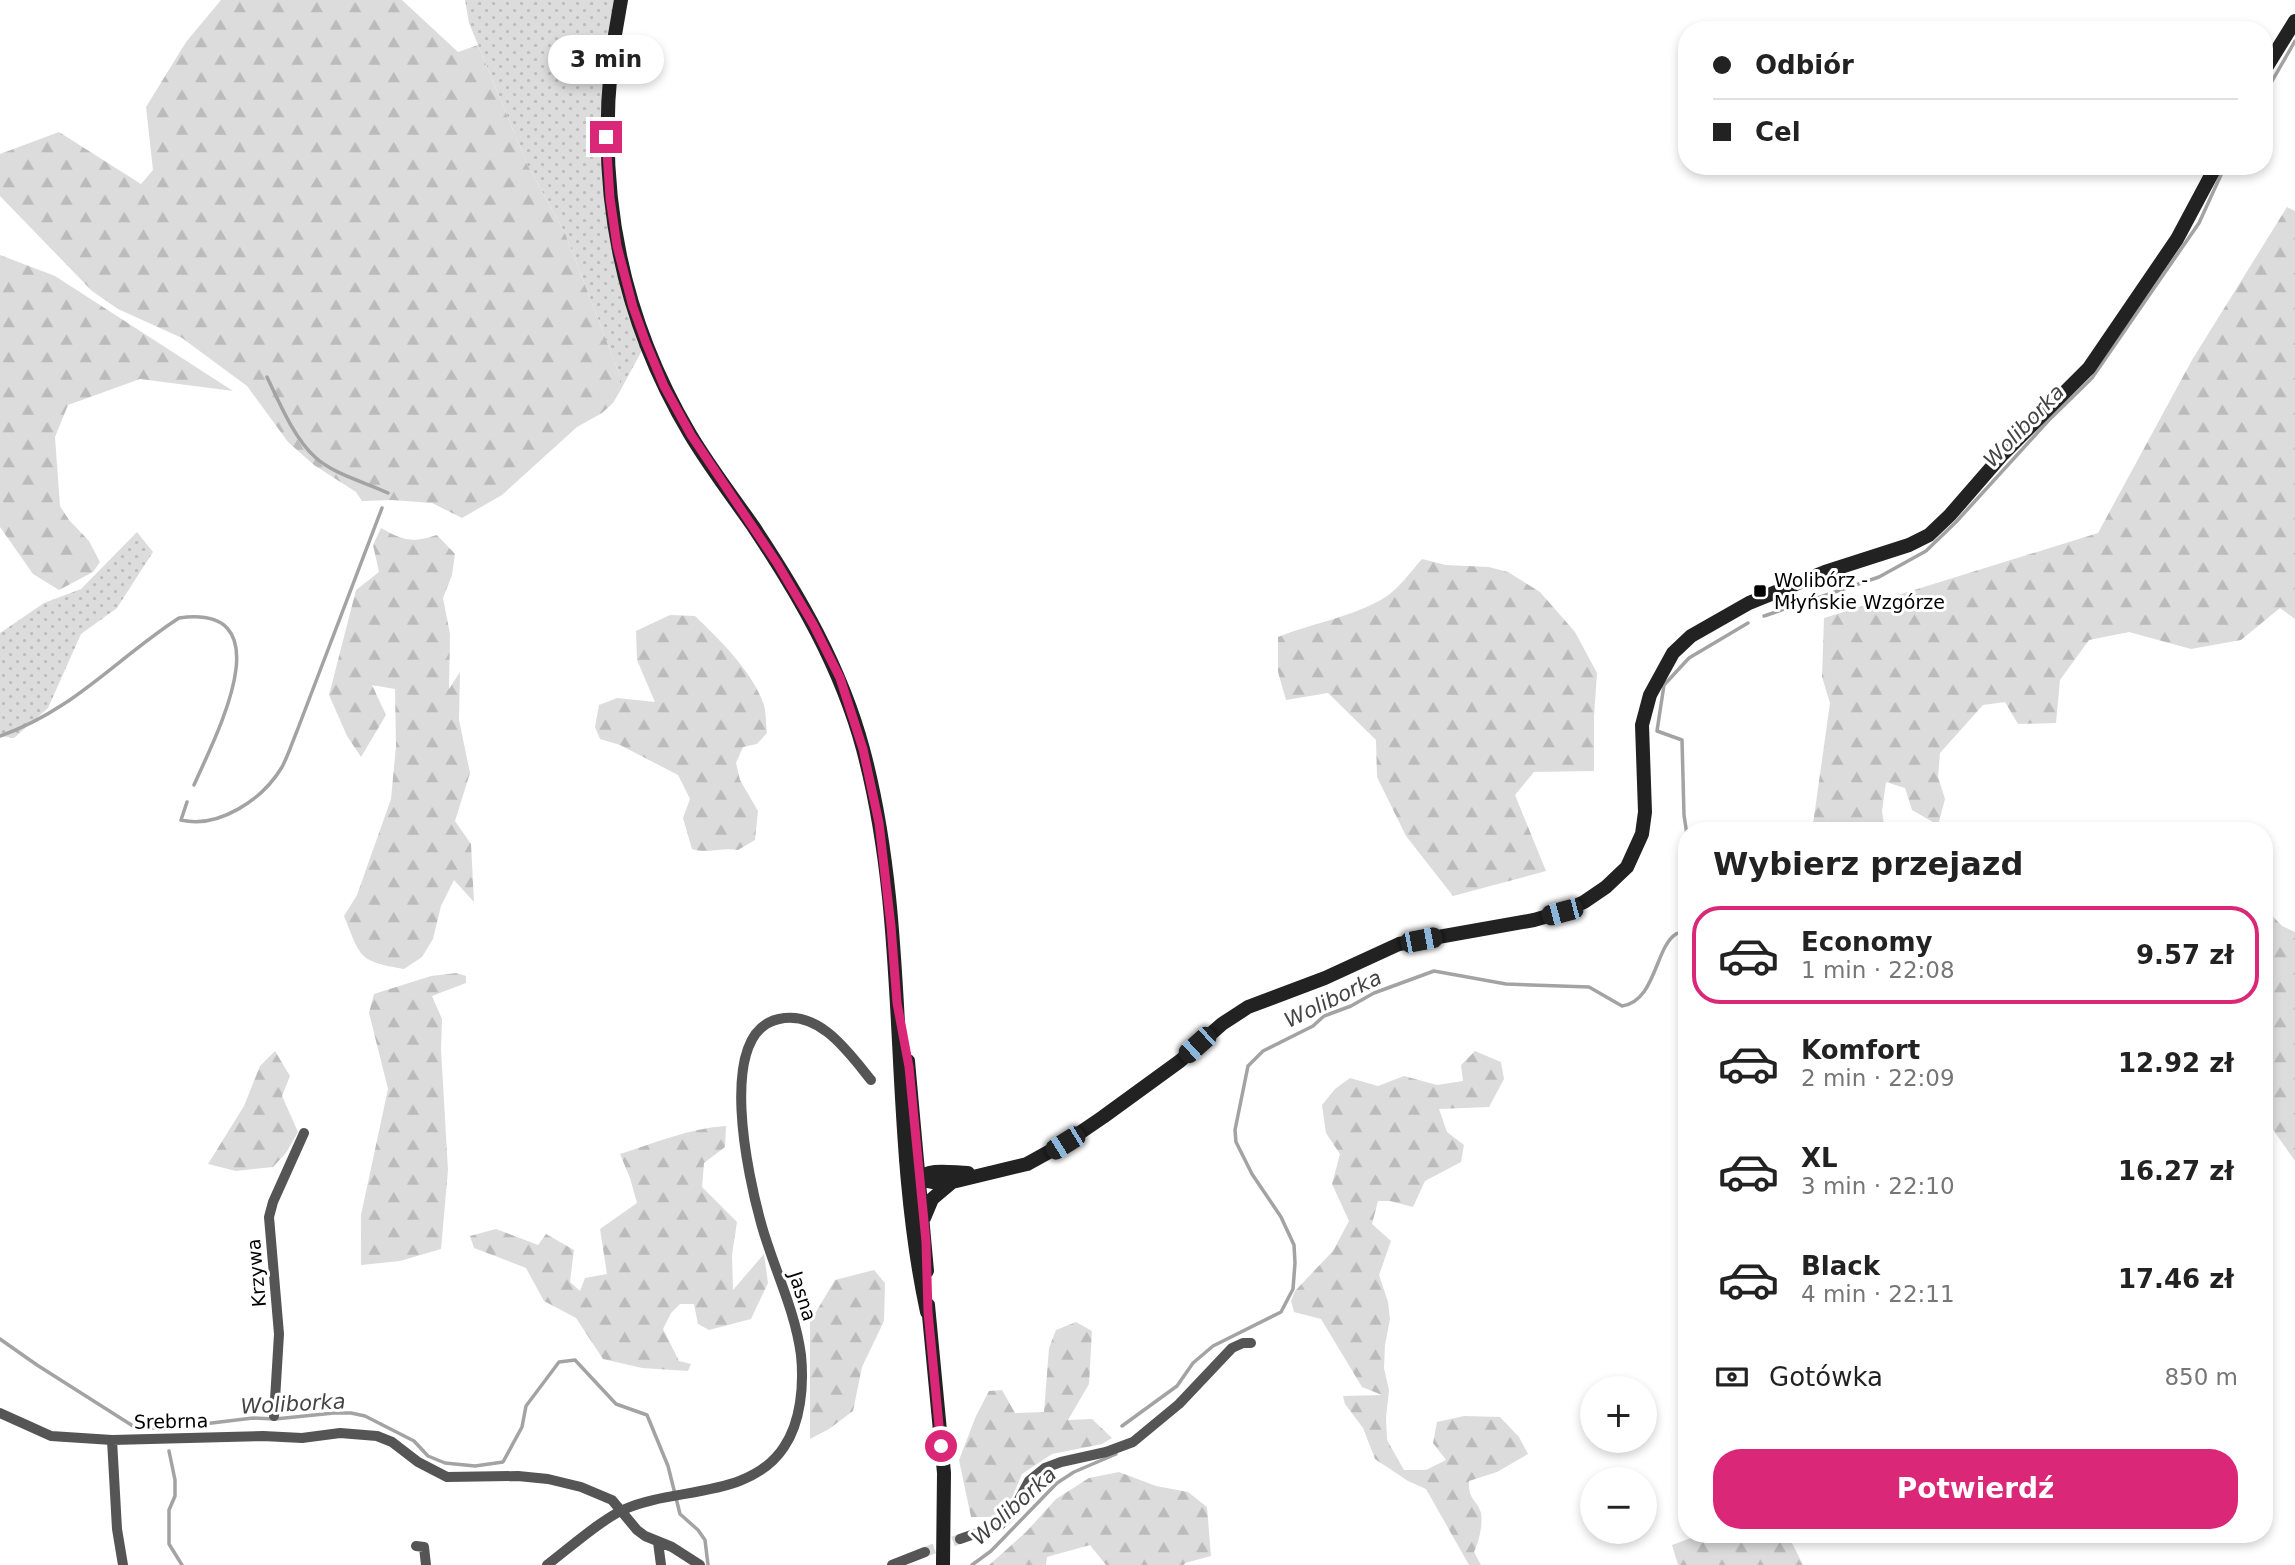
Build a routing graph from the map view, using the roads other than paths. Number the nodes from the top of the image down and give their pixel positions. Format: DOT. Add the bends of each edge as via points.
graph roads {
  1 [pos="621,0"];
  2 [pos="2295,21"];
  3 [pos="2273,56"];
  4 [pos="2211,175"];
  5 [pos="871,1080"];
  6 [pos="304,1133"];
  7 [pos="912,1161"];
  8 [pos="935,1172"];
  9 [pos="990,1173"];
  10 [pos="919,1177"];
  11 [pos="951,1183"];
  12 [pos="910,1197"];
  13 [pos="923,1219"];
  14 [pos="928,1312"];
  15 [pos="1251,1343"];
  16 [pos="0,1413"];
  17 [pos="274,1416"];
  18 [pos="112,1440"];
  19 [pos="621,1511"];
  20 [pos="960,1539"];
  21 [pos="658,1542"];
  22 [pos="416,1546"];
  23 [pos="926,1552"];
  24 [pos="123,1565"];
  25 [pos="426,1565"];
  26 [pos="547,1565"];
  27 [pos="661,1565"];
  28 [pos="700,1565"];
  29 [pos="892,1565"];
  30 [pos="943,1565"];
  1 -- 7 [label="main road" via="608,83 606,137 622,270 664,386 800,601 844,691 863,749 879,823 897,1003 909,1067"];
  2 -- 3 [label="main road"];
  4 -- 9 [label="main road" via="2178,239 2089,368 1929,535 1749,603 1691,636 1673,653 1650,695 1642,725 1643,828 1631,861 1615,881 1562,912 1399,944 1248,1007 1065,1143 1027,1164"];
  5 -- 19 [label="street, Jasna" via="832,1035 803,1020 771,1020 748,1044 741,1102 747,1163 798,1337 799,1410 784,1448 769,1464 727,1485 644,1501"];
  6 -- 17 [label="street, Krzywa" via="270,1217 279,1334"];
  7 -- 8 [label="main road"];
  7 -- 10 [label="main road"];
  7 -- 12 [label="main road"];
  8 -- 9 [label="main road"];
  8 -- 10 [label="main road"];
  9 -- 11 [label="main road"];
  10 -- 11 [label="main road"];
  10 -- 12 [label="main road"];
  10 -- 13 [label="main road"];
  11 -- 13 [label="main road" via="932,1199"];
  12 -- 14 [label="main road"];
  13 -- 14 [label="main road"];
  14 -- 30 [label="main road" via="944,1473"];
  15 -- 20 [label="street" via="1232,1348 1179,1404 1132,1442 1045,1468 1028,1481 1010,1516 1000,1525"];
  16 -- 18 [label="street, Srebrna" via="51,1436"];
  18 -- 19 [label="street, Srebrna" via="287,1439 359,1433 392,1442 447,1477 548,1479 604,1495"];
  18 -- 24 [label="street"];
  19 -- 21 [label="street, Srebrna" via="637,1531"];
  19 -- 26 [label="street, Jasna"];
  21 -- 27 [label="street"];
  21 -- 28 [label="street, Srebrna"];
  22 -- 25 [label="street" via="424,1547"];
  23 -- 29 [label="street"];
}
